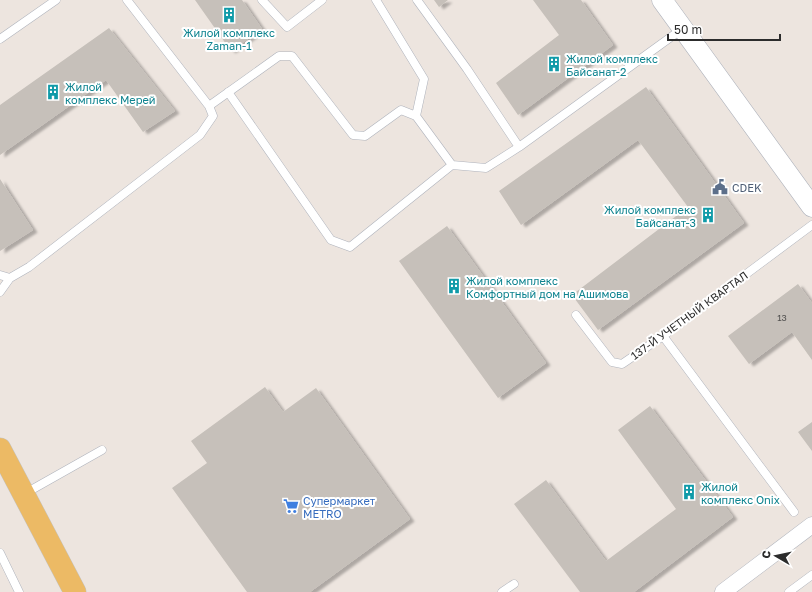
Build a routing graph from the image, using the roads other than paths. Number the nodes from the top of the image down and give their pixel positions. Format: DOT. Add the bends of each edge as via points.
graph roads {
  1 [pos="56,0"];
  2 [pos="127,0"];
  3 [pos="262,0"];
  4 [pos="322,0"];
  5 [pos="376,0"];
  6 [pos="417,0"];
  7 [pos="662,0"];
  8 [pos="682,29"];
  9 [pos="0,39"];
  10 [pos="228,92"];
  11 [pos="209,106"];
  12 [pos="416,116"];
  13 [pos="519,147"];
  14 [pos="452,165"];
  15 [pos="812,207"];
  16 [pos="812,225"];
  17 [pos="0,275"];
  18 [pos="10,278"];
  19 [pos="0,292"];
  20 [pos="576,315"];
  21 [pos="663,336"];
  22 [pos="0,449"];
  23 [pos="102,450"];
  24 [pos="24,495"];
  25 [pos="794,512"];
  26 [pos="812,525"];
  27 [pos="0,553"];
  28 [pos="812,575"];
  29 [pos="514,584"];
  30 [pos="19,592"];
  31 [pos="75,592"];
  32 [pos="502,592"];
  33 [pos="723,592"];
  34 [pos="789,592"];
  1 -- 9 [label="lane"];
  2 -- 11 [label="lane"];
  3 -- 4 [label="lane" via="287,27"];
  5 -- 12 [label="lane" via="424,79"];
  6 -- 13 [label="lane"];
  7 -- 8 [label="street"];
  8 -- 13 [label="lane"];
  8 -- 15 [label="street"];
  10 -- 11 [label="lane"];
  10 -- 12 [label="lane" via="279,56 292,56 353,135 365,136 401,110"];
  10 -- 14 [label="lane" via="331,240 350,247"];
  11 -- 18 [label="lane" via="213,116 200,134 29,267"];
  12 -- 14 [label="lane"];
  13 -- 14 [label="lane" via="486,168"];
  16 -- 21 [label="lane, 137-Й УЧЕТНЫЙ КВАРТАЛ"];
  17 -- 18 [label="lane"];
  18 -- 19 [label="lane"];
  20 -- 21 [label="lane, 137-Й УЧЕТНЫЙ КВАРТАЛ" via="612,362 622,364"];
  21 -- 25 [label="lane"];
  22 -- 24 [label="main road"];
  23 -- 24 [label="lane"];
  24 -- 31 [label="main road"];
  26 -- 33 [label="street"];
  27 -- 30 [label="lane"];
  28 -- 34 [label="lane"];
  29 -- 32 [label="lane"];
}
